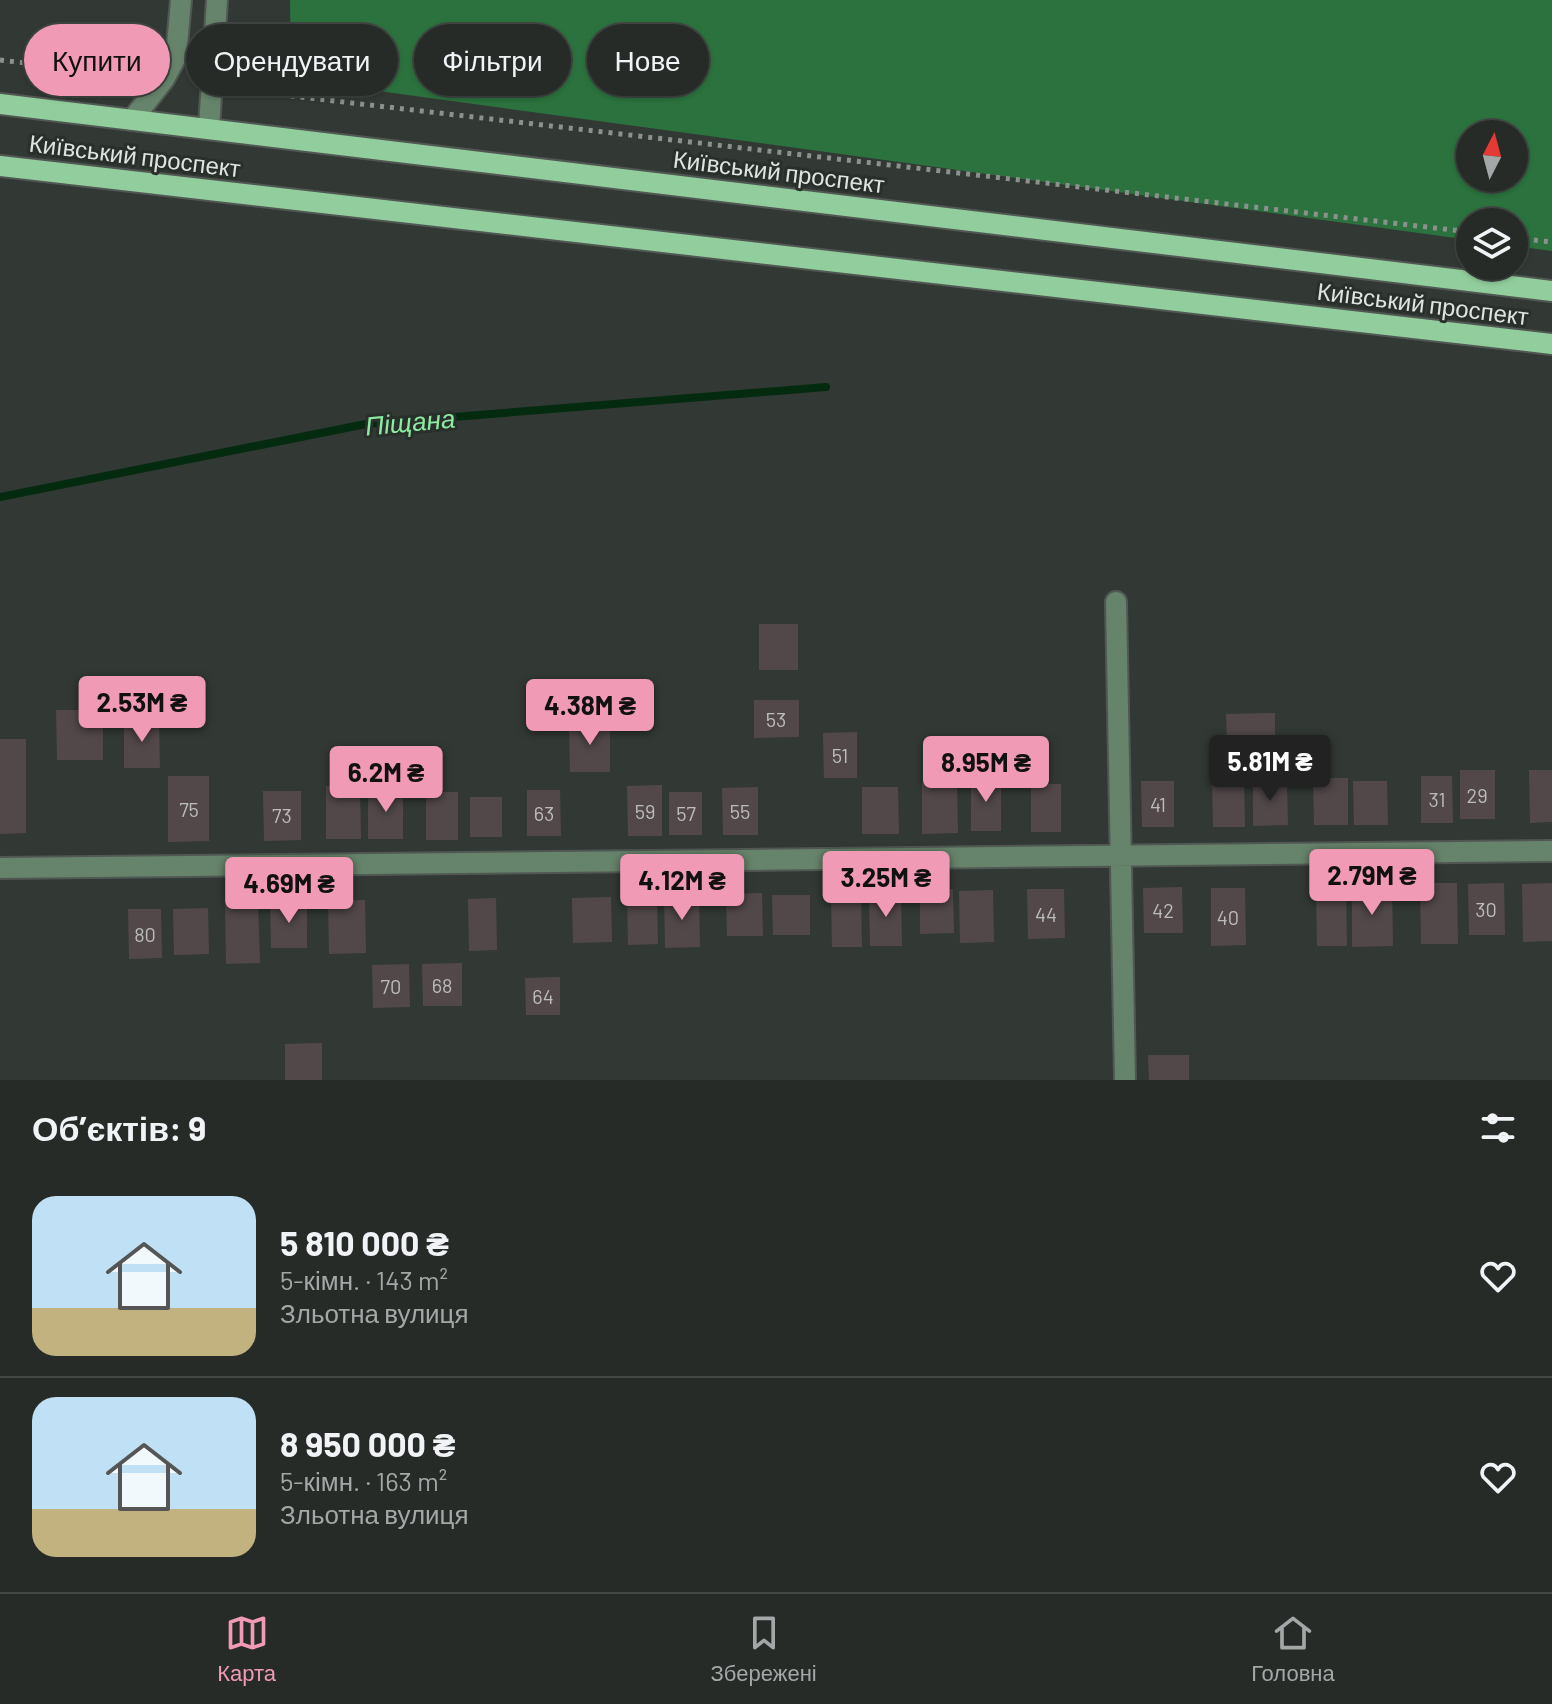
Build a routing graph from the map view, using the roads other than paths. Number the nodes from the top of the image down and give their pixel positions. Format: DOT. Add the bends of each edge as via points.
graph roads {
  1 [pos="181,0"];
  2 [pos="217,0"];
  3 [pos="0,104"];
  4 [pos="132,120"];
  5 [pos="209,128"];
  6 [pos="0,166"];
  7 [pos="1552,291"];
  8 [pos="1552,344"];
  9 [pos="1116,602"];
  10 [pos="1552,851"];
  11 [pos="1120,856"];
  12 [pos="0,868"];
  13 [pos="1125,1080"];
  1 -- 4 [label="street" via="176,57"];
  2 -- 5 [label="street"];
  3 -- 4 [label="main road, Київський проспект"];
  4 -- 5 [label="main road, Київський проспект"];
  5 -- 7 [label="main road, Київський проспект"];
  6 -- 8 [label="main road, Київський проспект"];
  9 -- 11 [label="street"];
  10 -- 11 [label="street"];
  11 -- 12 [label="street"];
  11 -- 13 [label="street"];
}
